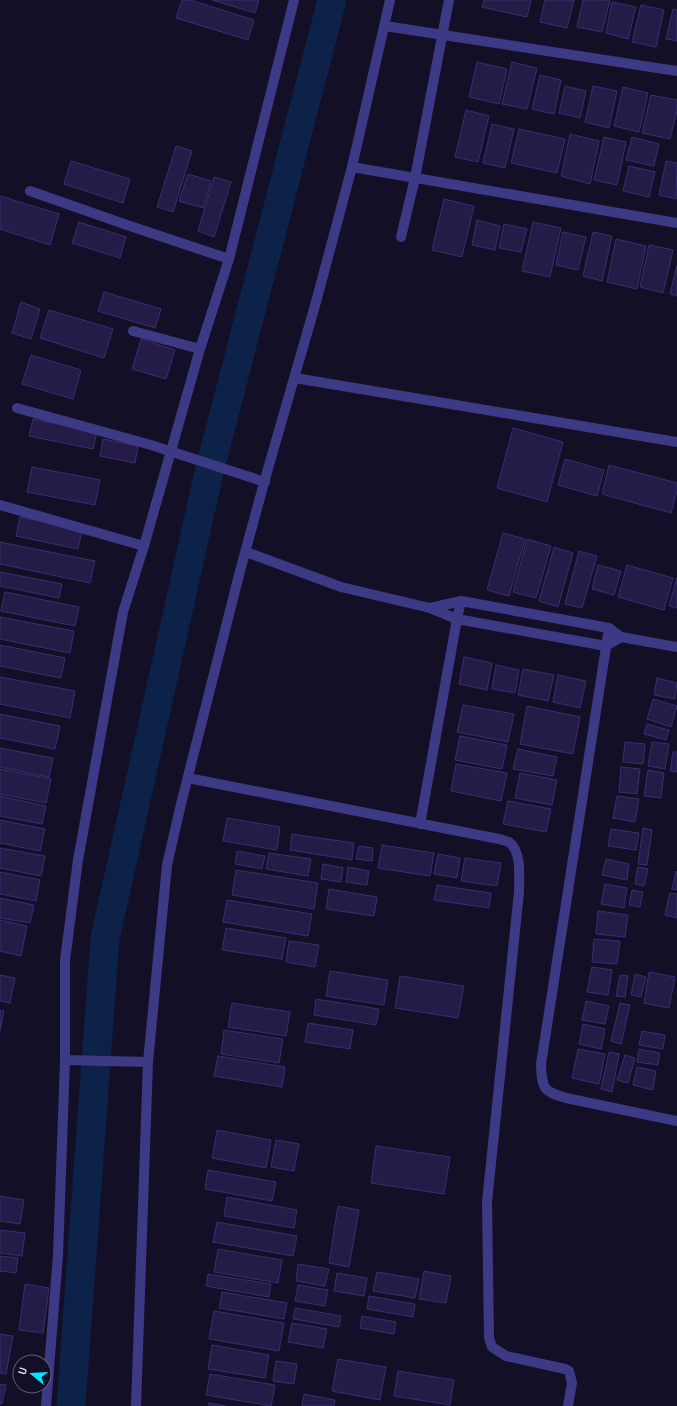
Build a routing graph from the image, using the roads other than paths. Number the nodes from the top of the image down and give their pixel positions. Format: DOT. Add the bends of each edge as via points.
graph roads {
  1 [pos="294,0"];
  2 [pos="390,0"];
  3 [pos="449,0"];
  4 [pos="385,26"];
  5 [pos="442,34"];
  6 [pos="677,71"];
  7 [pos="352,167"];
  8 [pos="415,178"];
  9 [pos="30,191"];
  10 [pos="677,223"];
  11 [pos="401,237"];
  12 [pos="230,259"];
  13 [pos="133,331"];
  14 [pos="200,349"];
  15 [pos="295,378"];
  16 [pos="17,408"];
  17 [pos="677,442"];
  18 [pos="174,453"];
  19 [pos="266,477"];
  20 [pos="0,505"];
  21 [pos="144,546"];
  22 [pos="246,552"];
  23 [pos="461,601"];
  24 [pos="430,608"];
  25 [pos="457,619"];
  26 [pos="609,628"];
  27 [pos="621,637"];
  28 [pos="606,646"];
  29 [pos="677,647"];
  30 [pos="188,778"];
  31 [pos="420,824"];
  32 [pos="65,1060"];
  33 [pos="148,1062"];
  34 [pos="677,1121"];
  35 [pos="46,1406"];
  36 [pos="136,1406"];
  37 [pos="568,1406"];
  1 -- 12 [label="street"];
  2 -- 4 [label="street"];
  3 -- 5 [label="street"];
  4 -- 5 [label="street"];
  4 -- 7 [label="street"];
  5 -- 6 [label="street"];
  5 -- 8 [label="street"];
  7 -- 8 [label="street"];
  7 -- 15 [label="street"];
  8 -- 10 [label="street"];
  8 -- 11 [label="street"];
  9 -- 12 [label="street"];
  12 -- 14 [label="street"];
  13 -- 14 [label="street"];
  14 -- 18 [label="street"];
  15 -- 17 [label="street"];
  15 -- 19 [label="street"];
  16 -- 18 [label="street"];
  18 -- 19 [label="street" via="241,474"];
  18 -- 21 [label="street"];
  19 -- 22 [label="street"];
  20 -- 21 [label="street"];
  21 -- 32 [label="street" via="123,612 78,860 65,960"];
  22 -- 24 [label="street" via="341,587"];
  22 -- 30 [label="street"];
  23 -- 24 [label="street"];
  23 -- 25 [label="street"];
  23 -- 26 [label="street"];
  24 -- 25 [label="street"];
  25 -- 28 [label="street"];
  25 -- 31 [label="street"];
  26 -- 27 [label="street"];
  26 -- 28 [label="street"];
  27 -- 28 [label="street"];
  27 -- 29 [label="street"];
  28 -- 34 [label="street" via="541,1064 542,1083 550,1092 566,1098"];
  30 -- 31 [label="street"];
  30 -- 33 [label="street" via="167,865"];
  31 -- 37 [label="street" via="500,839 508,842 516,852 519,892 487,1202 489,1338 492,1347 506,1356 568,1371 572,1383"];
  32 -- 33 [label="street"];
  32 -- 35 [label="street" via="58,1255"];
  33 -- 36 [label="street"];
}
